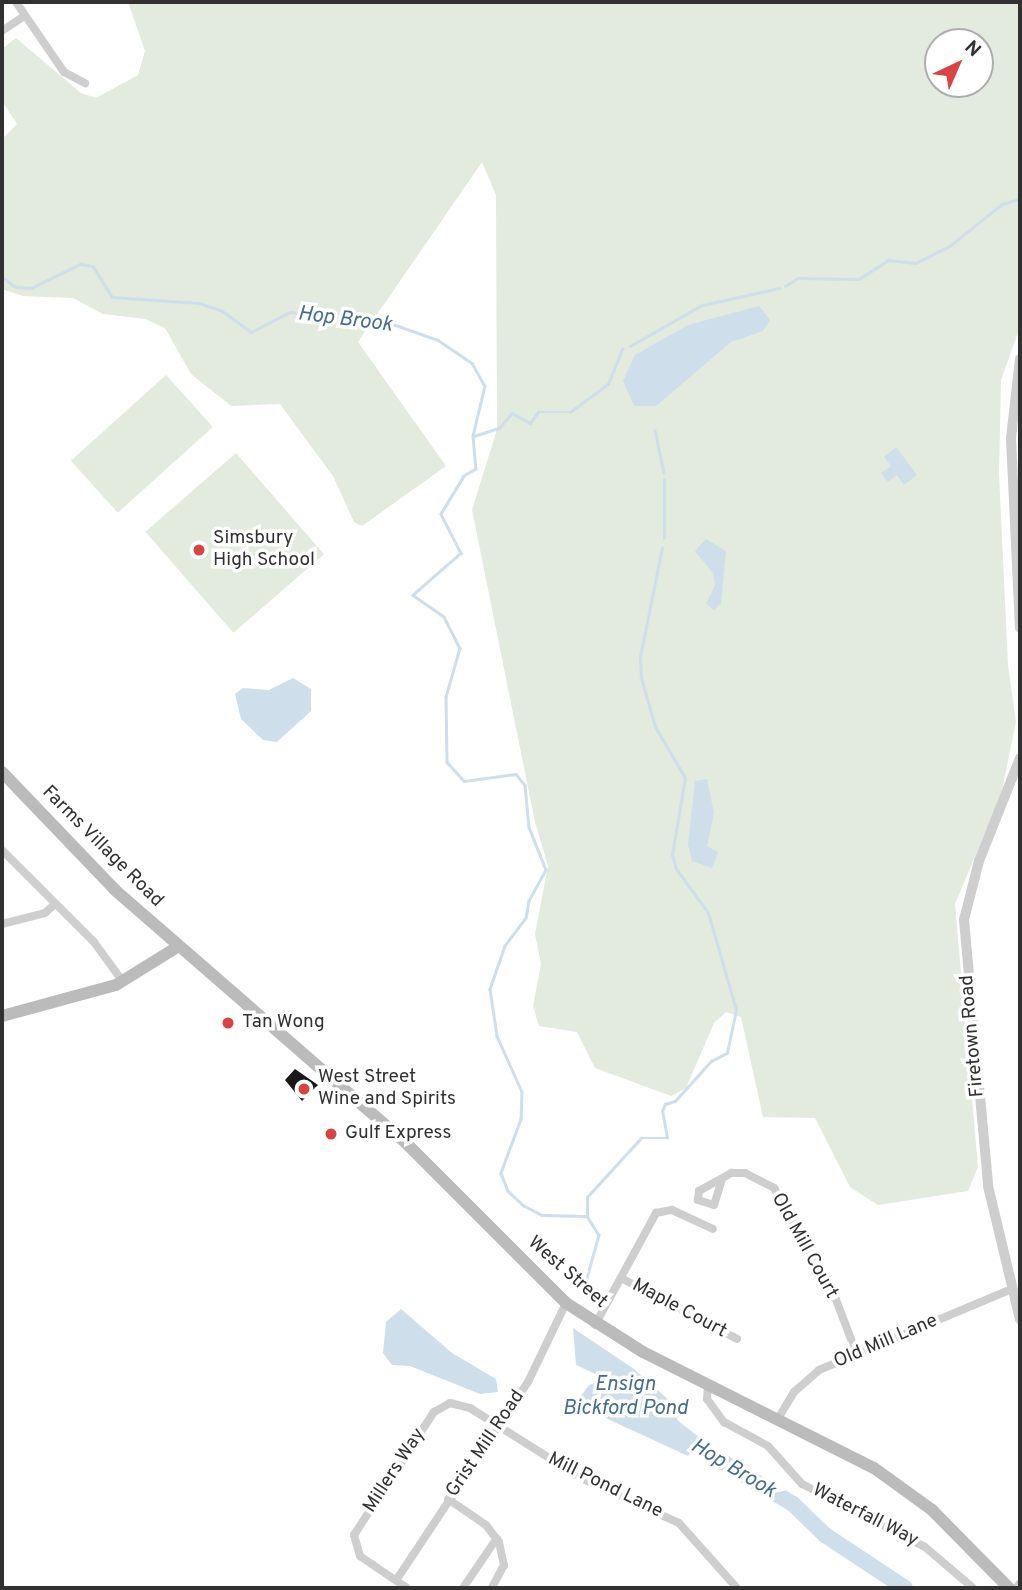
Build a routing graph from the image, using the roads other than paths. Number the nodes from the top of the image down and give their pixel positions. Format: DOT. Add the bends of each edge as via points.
graph roads {
  1 [pos="16,2"];
  2 [pos="24,16"];
  3 [pos="2,31"];
  4 [pos="85,83"];
  5 [pos="1020,359"];
  6 [pos="1017,395"];
  7 [pos="1020,628"];
  8 [pos="1020,758"];
  9 [pos="2,772"];
  10 [pos="2,850"];
  11 [pos="54,905"];
  12 [pos="2,924"];
  13 [pos="179,946"];
  14 [pos="123,982"];
  15 [pos="2,1016"];
  16 [pos="722,1179"];
  17 [pos="713,1229"];
  18 [pos="621,1278"];
  19 [pos="1012,1289"];
  20 [pos="566,1303"];
  21 [pos="1020,1319"];
  22 [pos="596,1325"];
  23 [pos="737,1339"];
  24 [pos="858,1355"];
  25 [pos="708,1385"];
  26 [pos="779,1417"];
  27 [pos="498,1426"];
  28 [pos="448,1499"];
  29 [pos="497,1538"];
  30 [pos="397,1579"];
  31 [pos="732,1587"];
  32 [pos="407,1588"];
  33 [pos="463,1588"];
  34 [pos="492,1588"];
  35 [pos="974,1588"];
  36 [pos="1009,1588"];
  1 -- 2 [label="street"];
  2 -- 3 [label="street"];
  2 -- 4 [label="street" via="64,72"];
  5 -- 6 [label="street"];
  6 -- 7 [label="street"];
  8 -- 19 [label="street, Firetown Road" via="979,861 964,920 988,1186"];
  9 -- 13 [label="main road, Farms Village Road" via="71,847"];
  10 -- 11 [label="street"];
  11 -- 12 [label="street" via="45,913"];
  11 -- 14 [label="street" via="94,942"];
  13 -- 14 [label="main road"];
  13 -- 20 [label="main road, West Street" via="402,1140"];
  14 -- 15 [label="main road"];
  16 -- 24 [label="street, Old Mill Court" via="745,1172 774,1188 835,1297"];
  17 -- 18 [label="street, Maple Court" via="672,1210 656,1213 639,1236"];
  18 -- 22 [label="street, Maple Court"];
  18 -- 23 [label="street, Maple Court"];
  19 -- 21 [label="street, Firetown Road"];
  19 -- 24 [label="street, Old Mill Lane"];
  20 -- 22 [label="main road, West Street"];
  20 -- 27 [label="street, Grist Mill Road" via="528,1382"];
  22 -- 25 [label="main road, West Street"];
  24 -- 26 [label="street, Old Mill Lane" via="807,1377"];
  25 -- 26 [label="main road, West Street"];
  25 -- 35 [label="street, Waterfall Way" via="707,1399 717,1415 783,1458 802,1484 925,1547"];
  26 -- 36 [label="main road, West Street" via="918,1498"];
  27 -- 28 [label="street, Grist Mill Road"];
  27 -- 30 [label="street, Millers Way" via="458,1403 442,1406 396,1469 354,1542 360,1556"];
  27 -- 31 [label="street, Mill Pond Lane" via="555,1464 679,1523"];
  28 -- 29 [label="street"];
  28 -- 30 [label="street, Grist Mill Road"];
  29 -- 33 [label="street"];
  29 -- 34 [label="street" via="505,1564"];
  30 -- 32 [label="street"];
}
